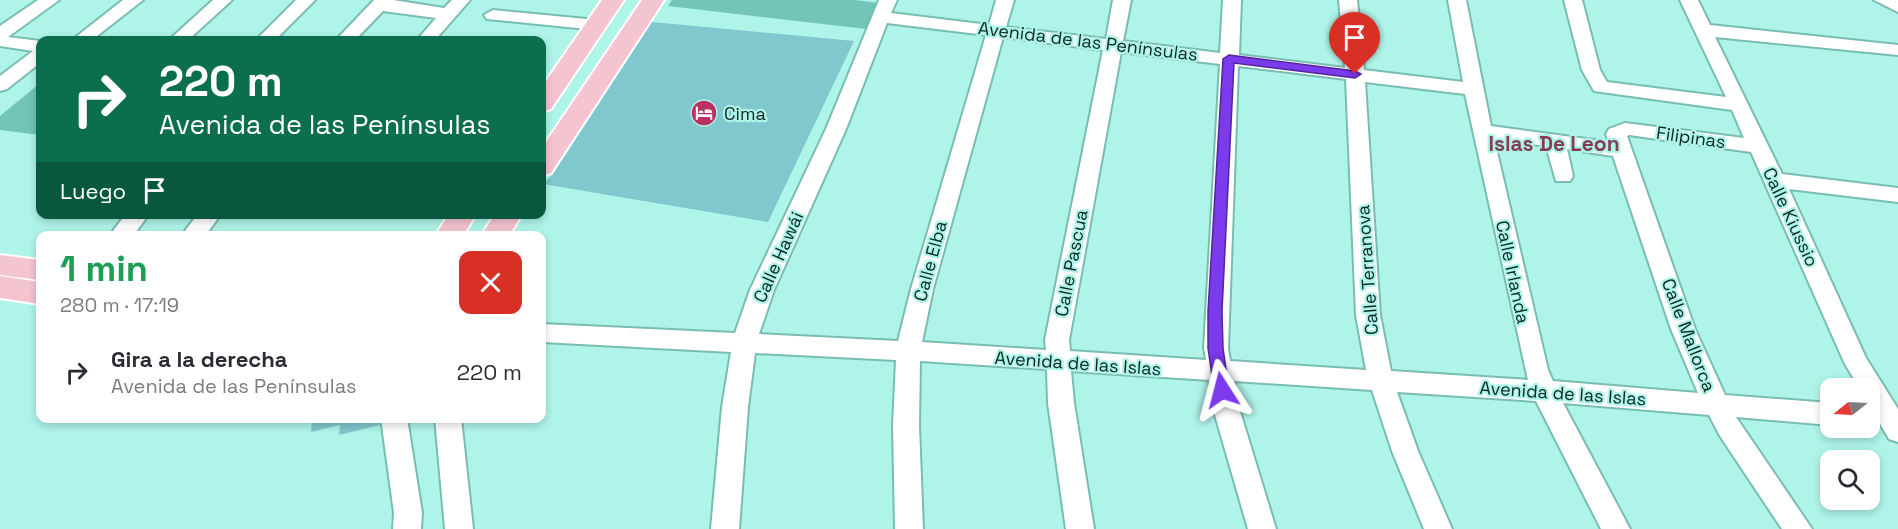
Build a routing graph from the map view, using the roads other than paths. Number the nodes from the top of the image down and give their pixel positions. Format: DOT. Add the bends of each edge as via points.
graph roads {
  1 [pos="50,0"];
  2 [pos="134,0"];
  3 [pos="223,0"];
  4 [pos="306,0"];
  5 [pos="461,0"];
  6 [pos="613,0"];
  7 [pos="653,0"];
  8 [pos="1005,0"];
  9 [pos="1122,0"];
  10 [pos="1232,0"];
  11 [pos="1348,0"];
  12 [pos="1457,0"];
  13 [pos="1573,0"];
  14 [pos="1689,0"];
  15 [pos="1883,0"];
  16 [pos="1888,0"];
  17 [pos="382,2"];
  18 [pos="1898,6"];
  19 [pos="884,8"];
  20 [pos="449,14"];
  21 [pos="493,15"];
  22 [pos="597,24"];
  23 [pos="994,29"];
  24 [pos="1702,30"];
  25 [pos="0,34"];
  26 [pos="86,36"];
  27 [pos="182,36"];
  28 [pos="269,36"];
  29 [pos="349,36"];
  30 [pos="430,36"];
  31 [pos="0,40"];
  32 [pos="1114,44"];
  33 [pos="36,45"];
  34 [pos="1898,50"];
  35 [pos="36,57"];
  36 [pos="1229,59"];
  37 [pos="1355,74"];
  38 [pos="0,85"];
  39 [pos="1474,89"];
  40 [pos="546,97"];
  41 [pos="1738,105"];
  42 [pos="1482,131"];
  43 [pos="1622,140"];
  44 [pos="1555,141"];
  45 [pos="1757,146"];
  46 [pos="546,161"];
  47 [pos="1563,176"];
  48 [pos="1773,180"];
  49 [pos="1898,195"];
  50 [pos="135,219"];
  51 [pos="207,219"];
  52 [pos="124,231"];
  53 [pos="196,231"];
  54 [pos="0,265"];
  55 [pos="36,270"];
  56 [pos="0,287"];
  57 [pos="36,292"];
  58 [pos="546,333"];
  59 [pos="744,343"];
  60 [pos="908,351"];
  61 [pos="1058,361"];
  62 [pos="1218,373"];
  63 [pos="1380,382"];
  64 [pos="1545,392"];
  65 [pos="1716,404"];
  66 [pos="1820,413"];
  67 [pos="1889,422"];
  68 [pos="395,423"];
  69 [pos="448,423"];
  70 [pos="407,529"];
  71 [pos="459,529"];
  72 [pos="725,529"];
  73 [pos="909,529"];
  74 [pos="1080,529"];
  75 [pos="1262,529"];
  76 [pos="1438,529"];
  77 [pos="1616,529"];
  78 [pos="1798,529"];
  1 -- 25 [label="street"];
  2 -- 26 [label="street"];
  3 -- 27 [label="street"];
  4 -- 28 [label="street"];
  5 -- 20 [label="street"];
  6 -- 22 [label="main road"];
  7 -- 46 [label="main road"];
  8 -- 23 [label="street, Calle Elba"];
  9 -- 32 [label="street, Calle Pascua"];
  10 -- 36 [label="street"];
  11 -- 37 [label="street, Calle Terranova"];
  12 -- 39 [label="street, Calle Irlanda"];
  13 -- 41 [label="street" via="1591,70 1601,87"];
  14 -- 24 [label="street, Calle Kiussio"];
  15 -- 18 [label="street"];
  16 -- 18 [label="street"];
  17 -- 20 [label="street"];
  17 -- 29 [label="street"];
  19 -- 23 [label="street, Avenida de las Penínsulas"];
  19 -- 59 [label="street, Calle Hawái" via="836,129 762,290"];
  20 -- 30 [label="street"];
  21 -- 22 [label="street"];
  22 -- 40 [label="main road"];
  23 -- 32 [label="street, Avenida de las Penínsulas"];
  23 -- 60 [label="street, Calle Elba"];
  24 -- 34 [label="street"];
  24 -- 41 [label="street, Calle Kiussio"];
  31 -- 33 [label="street"];
  32 -- 36 [label="street, Avenida de las Penínsulas"];
  32 -- 61 [label="street, Calle Pascua" via="1063,303"];
  35 -- 38 [label="street"];
  36 -- 37 [label="street, Avenida de las Penínsulas"];
  36 -- 62 [label="street" via="1215,311"];
  37 -- 39 [label="street, Avenida de las Penínsulas"];
  37 -- 63 [label="street, Calle Terranova" via="1368,315"];
  39 -- 42 [label="street, Calle Irlanda"];
  41 -- 45 [label="street, Calle Kiussio"];
  42 -- 44 [label="street, Filipinas"];
  42 -- 64 [label="street, Calle Irlanda" via="1528,338"];
  43 -- 44 [label="street, Filipinas"];
  43 -- 45 [label="street, Filipinas"];
  43 -- 65 [label="street, Calle Mallorca" via="1683,329"];
  44 -- 47 [label="street"];
  45 -- 48 [label="street, Calle Kiussio"];
  48 -- 49 [label="street"];
  48 -- 67 [label="street, Calle Kiussio" via="1856,362"];
  50 -- 52 [label="street"];
  51 -- 53 [label="street"];
  54 -- 55 [label="main road"];
  56 -- 57 [label="main road"];
  58 -- 59 [label="street, Avenida de las Islas"];
  59 -- 60 [label="street, Avenida de las Islas"];
  59 -- 72 [label="street, Calle Hawái"];
  60 -- 61 [label="street, Avenida de las Islas"];
  60 -- 73 [label="street, Calle Elba"];
  61 -- 62 [label="street, Avenida de las Islas"];
  61 -- 74 [label="street, Calle Pascua"];
  62 -- 63 [label="street, Avenida de las Islas"];
  62 -- 75 [label="street"];
  63 -- 64 [label="street, Avenida de las Islas"];
  63 -- 76 [label="street, Calle Terranova"];
  64 -- 65 [label="street, Avenida de las Islas"];
  64 -- 77 [label="street, Calle Irlanda"];
  65 -- 66 [label="street, Avenida de las Islas"];
  65 -- 78 [label="street, Calle Mallorca"];
  68 -- 70 [label="street"];
  69 -- 71 [label="street"];
}
